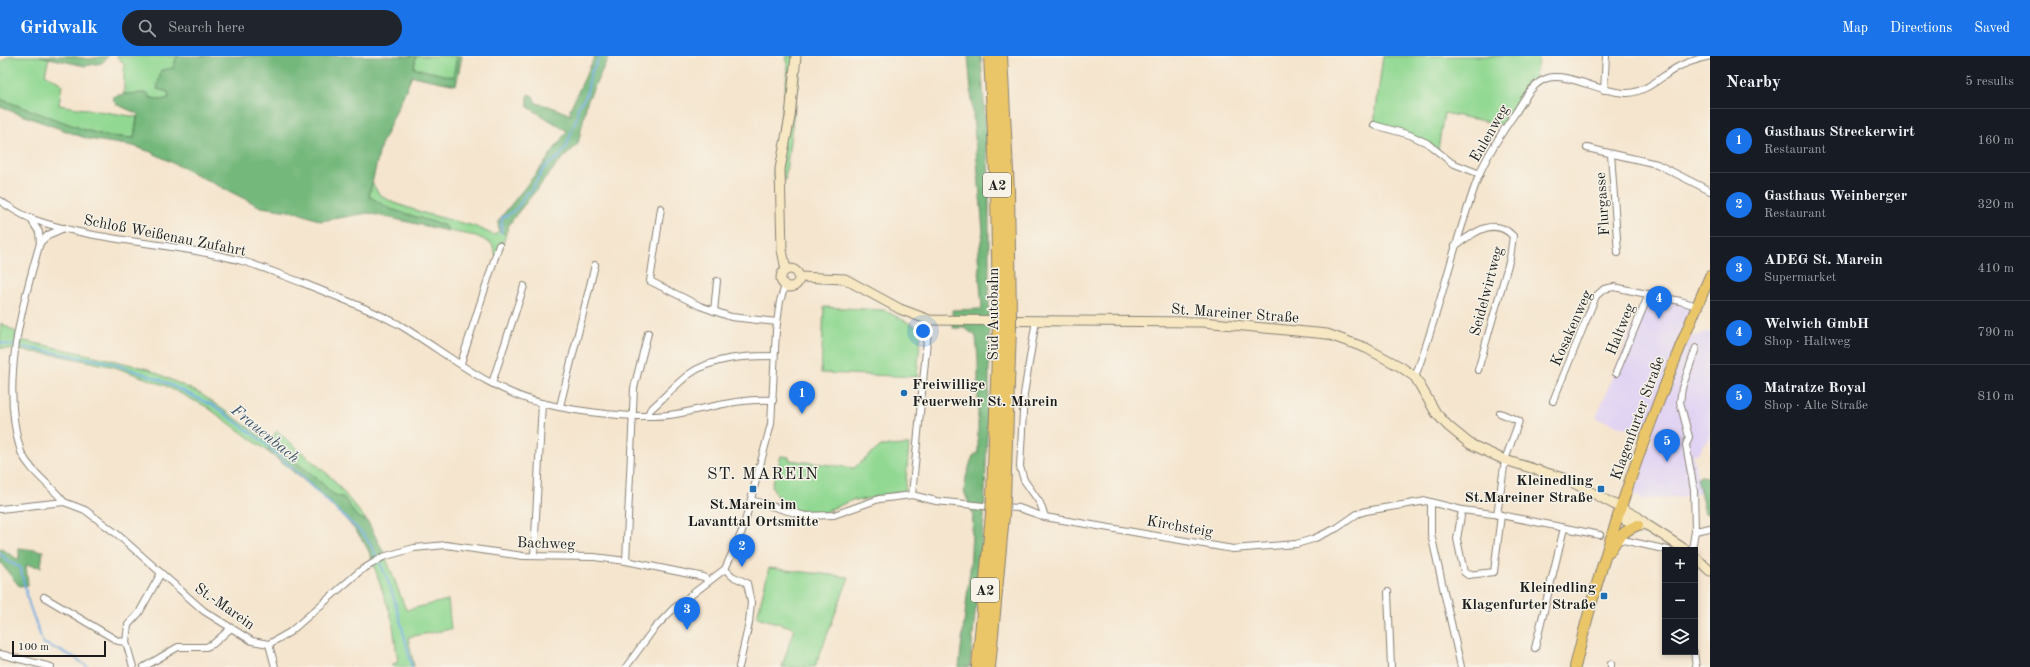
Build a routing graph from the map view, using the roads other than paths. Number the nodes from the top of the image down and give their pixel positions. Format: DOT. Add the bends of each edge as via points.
graph roads {
  1 [pos="796,56"];
  2 [pos="990,56"];
  3 [pos="1001,56"];
  4 [pos="1606,56"];
  5 [pos="1710,56"];
  6 [pos="1604,90"];
  7 [pos="1374,125"];
  8 [pos="1587,148"];
  9 [pos="1611,154"];
  10 [pos="1480,174"];
  11 [pos="1710,191"];
  12 [pos="0,201"];
  13 [pos="660,208"];
  14 [pos="30,218"];
  15 [pos="66,228"];
  16 [pos="40,243"];
  17 [pos="499,245"];
  18 [pos="1455,246"];
  19 [pos="1618,252"];
  20 [pos="595,265"];
  21 [pos="786,270"];
  22 [pos="1710,276"];
  23 [pos="799,277"];
  24 [pos="717,281"];
  25 [pos="524,286"];
  26 [pos="785,286"];
  27 [pos="1649,294"];
  28 [pos="1697,306"];
  29 [pos="714,311"];
  30 [pos="1004,314"];
  31 [pos="929,320"];
  32 [pos="1036,320"];
  33 [pos="777,322"];
  34 [pos="648,333"];
  35 [pos="1696,348"];
  36 [pos="774,356"];
  37 [pos="461,363"];
  38 [pos="1478,370"];
  39 [pos="1616,373"];
  40 [pos="1415,377"];
  41 [pos="492,383"];
  42 [pos="773,400"];
  43 [pos="1553,401"];
  44 [pos="542,403"];
  45 [pos="560,406"];
  46 [pos="1500,413"];
  47 [pos="633,415"];
  48 [pos="648,415"];
  49 [pos="1506,460"];
  50 [pos="1624,494"];
  51 [pos="912,495"];
  52 [pos="751,500"];
  53 [pos="64,502"];
  54 [pos="1431,502"];
  55 [pos="1620,508"];
  56 [pos="0,509"];
  57 [pos="1462,510"];
  58 [pos="997,515"];
  59 [pos="1499,515"];
  60 [pos="1045,517"];
  61 [pos="1641,522"];
  62 [pos="1564,528"];
  63 [pos="1710,528"];
  64 [pos="1695,531"];
  65 [pos="1600,535"];
  66 [pos="1623,540"];
  67 [pos="1681,547"];
  68 [pos="1692,547"];
  69 [pos="1662,549"];
  70 [pos="534,555"];
  71 [pos="1698,560"];
  72 [pos="626,561"];
  73 [pos="725,569"];
  74 [pos="1601,571"];
  75 [pos="1710,571"];
  76 [pos="161,573"];
  77 [pos="708,581"];
  78 [pos="1388,592"];
  79 [pos="44,597"];
  80 [pos="230,628"];
  81 [pos="126,642"];
  82 [pos="269,644"];
  83 [pos="1535,648"];
  84 [pos="0,654"];
  85 [pos="1694,655"];
  86 [pos="51,667"];
  87 [pos="133,667"];
  88 [pos="144,667"];
  89 [pos="275,667"];
  90 [pos="626,667"];
  91 [pos="739,667"];
  92 [pos="978,667"];
  93 [pos="989,667"];
  94 [pos="1391,667"];
  95 [pos="1461,667"];
  96 [pos="1576,667"];
  97 [pos="1696,667"];
  1 -- 21 [label="main road" via="790,117 780,169 782,250"];
  2 -- 30 [label="highway, Süd Autobahn / A2"];
  3 -- 30 [label="highway, Süd Autobahn / A2" via="1008,191"];
  4 -- 6 [label="street"];
  5 -- 6 [label="street, Eulenweg" via="1677,68 1649,86 1633,92"];
  6 -- 10 [label="street, Eulenweg" via="1560,76 1541,81 1532,88 1505,128"];
  7 -- 10 [label="street" via="1393,129 1427,143 1452,162"];
  8 -- 9 [label="street"];
  9 -- 11 [label="street" via="1657,164"];
  9 -- 19 [label="street, Flurgasse"];
  10 -- 18 [label="street, Eulenweg"];
  12 -- 14 [label="street, Schloß Weißenau Zufahrt"];
  13 -- 29 [label="street" via="650,281"];
  14 -- 15 [label="street, Schloß Weißenau Zufahrt"];
  14 -- 16 [label="street" via="38,232"];
  15 -- 16 [label="street" via="48,235"];
  15 -- 37 [label="street, Schloß Weißenau Zufahrt" via="119,241 204,253 250,264 358,305 397,324"];
  16 -- 53 [label="street" via="9,349 6,369 8,393 13,432 21,452 32,470 54,489"];
  17 -- 37 [label="street"];
  18 -- 38 [label="street, Seidelwirtweg" via="1480,230 1493,226 1506,229 1513,236 1510,258"];
  18 -- 40 [label="street, Eulenweg" via="1433,329"];
  20 -- 45 [label="street"];
  21 -- 23 [label="main road" via="796,271"];
  21 -- 26 [label="main road" via="781,277"];
  22 -- 28 [label="main road, Klagenfurter Straße"];
  23 -- 26 [label="main road" via="795,286"];
  23 -- 31 [label="main road, St. Mareiner Straße" via="845,279 900,309"];
  24 -- 29 [label="street"];
  25 -- 41 [label="street"];
  26 -- 33 [label="street"];
  27 -- 28 [label="street, Kosakenweg"];
  27 -- 39 [label="street, Haltweg"];
  27 -- 43 [label="street, Kosakenweg" via="1614,287 1599,292"];
  28 -- 50 [label="main road, Klagenfurter Straße"];
  29 -- 33 [label="street" via="744,319"];
  30 -- 58 [label="highway, Süd Autobahn / A2, bridge"];
  31 -- 32 [label="main road, St. Mareiner Straße"];
  31 -- 51 [label="street"];
  32 -- 40 [label="main road, St. Mareiner Straße" via="1203,322 1327,334 1390,359"];
  32 -- 60 [label="street" via="1024,394 1020,467 1024,480 1040,503"];
  33 -- 36 [label="street"];
  34 -- 47 [label="street" via="634,388"];
  35 -- 64 [label="street" via="1682,388 1680,402 1689,437 1686,445 1694,490"];
  36 -- 42 [label="street"];
  36 -- 48 [label="street" via="745,356 700,368 688,375 650,410"];
  37 -- 41 [label="street, Schloß Weißenau Zufahrt"];
  40 -- 49 [label="main road, St. Mareiner Straße" via="1436,413 1457,435 1470,444"];
  41 -- 44 [label="street, Schloß Weißenau Zufahrt"];
  42 -- 48 [label="street, Schloß Weißenau Zufahrt" via="740,400 674,414"];
  42 -- 52 [label="street" via="771,424"];
  44 -- 45 [label="street, Schloß Weißenau Zufahrt"];
  44 -- 70 [label="street"];
  45 -- 47 [label="street, Schloß Weißenau Zufahrt"];
  46 -- 49 [label="street" via="1519,421"];
  47 -- 48 [label="street, Schloß Weißenau Zufahrt"];
  47 -- 72 [label="street"];
  49 -- 55 [label="main road, St. Mareiner Straße" via="1566,479"];
  49 -- 59 [label="street"];
  50 -- 55 [label="main road, Klagenfurter Straße"];
  50 -- 61 [label="main road" via="1630,508"];
  51 -- 52 [label="street, Kirchsteig" via="879,499 834,514 805,516"];
  51 -- 60 [label="street, Kirchsteig" via="936,501 1019,508"];
  52 -- 73 [label="street" via="743,529"];
  53 -- 56 [label="street"];
  53 -- 76 [label="street, St.-Marein" via="85,510"];
  54 -- 57 [label="street, Kirchsteig"];
  54 -- 60 [label="street, Kirchsteig" via="1404,503 1366,511 1326,534 1296,544 1233,548"];
  54 -- 95 [label="street" via="1431,534"];
  55 -- 61 [label="main road, St. Mareiner Straße" via="1626,521"];
  55 -- 74 [label="main road, Klagenfurter Straße"];
  57 -- 59 [label="street, Kirchsteig"];
  57 -- 59 [label="street" via="1457,539 1464,572 1468,575 1494,572"];
  58 -- 92 [label="highway, Süd Autobahn / A2"];
  58 -- 93 [label="highway, Süd Autobahn / A2"];
  59 -- 62 [label="street, Kirchsteig"];
  61 -- 67 [label="main road, St. Mareiner Straße"];
  61 -- 74 [label="main road" via="1621,535"];
  62 -- 65 [label="street, Kirchsteig"];
  62 -- 83 [label="street"];
  63 -- 64 [label="street"];
  64 -- 68 [label="street"];
  66 -- 69 [label="street"];
  70 -- 72 [label="street, Bachweg"];
  70 -- 82 [label="street, Bachweg" via="498,554 446,545 414,548 383,557 360,571 290,632"];
  71 -- 75 [label="main road"];
  72 -- 77 [label="street, Bachweg" via="704,577"];
  73 -- 77 [label="street"];
  73 -- 91 [label="street" via="732,576 747,583 751,602"];
  74 -- 96 [label="main road, Klagenfurter Straße"];
  76 -- 80 [label="street, St.-Marein" via="204,611"];
  76 -- 81 [label="street" via="139,613 128,625"];
  77 -- 90 [label="street" via="673,609 653,630"];
  78 -- 94 [label="street"];
  79 -- 81 [label="street" via="118,641"];
  80 -- 82 [label="street, St.-Marein" via="252,641"];
  80 -- 88 [label="street" via="213,644 206,647 178,647"];
  81 -- 87 [label="street"];
  82 -- 89 [label="street"];
  84 -- 86 [label="street"];
  85 -- 97 [label="street"];
}
